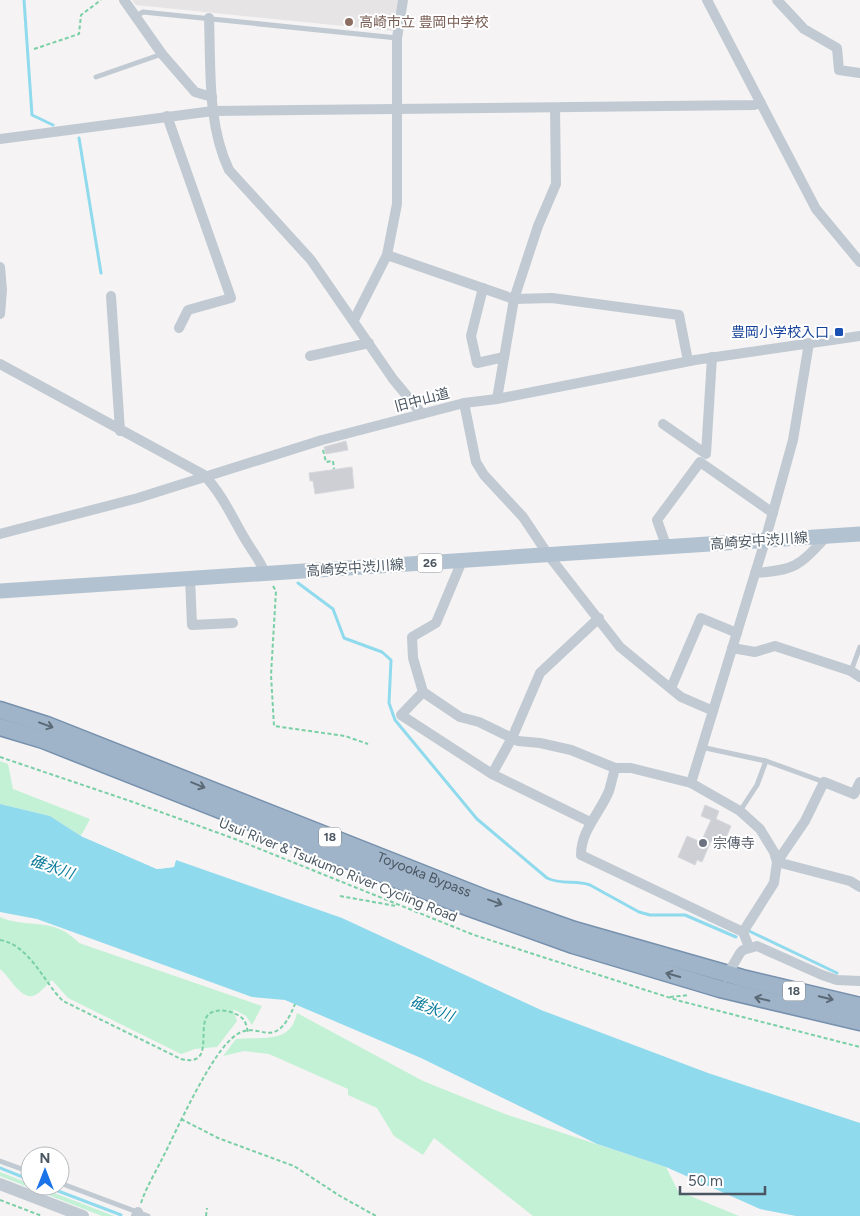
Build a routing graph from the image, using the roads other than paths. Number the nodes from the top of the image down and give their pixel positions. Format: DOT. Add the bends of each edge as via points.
graph roads {
  1 [pos="124,0"];
  2 [pos="403,0"];
  3 [pos="707,0"];
  4 [pos="777,0"];
  5 [pos="136,16"];
  6 [pos="209,18"];
  7 [pos="397,38"];
  8 [pos="162,54"];
  9 [pos="860,73"];
  10 [pos="96,76"];
  11 [pos="212,97"];
  12 [pos="761,103"];
  13 [pos="555,108"];
  14 [pos="398,110"];
  15 [pos="213,111"];
  16 [pos="167,116"];
  17 [pos="0,139"];
  18 [pos="387,255"];
  19 [pos="860,262"];
  20 [pos="0,267"];
  21 [pos="0,271"];
  22 [pos="483,288"];
  23 [pos="111,296"];
  24 [pos="514,299"];
  25 [pos="0,314"];
  26 [pos="354,320"];
  27 [pos="179,328"];
  28 [pos="860,336"];
  29 [pos="369,343"];
  30 [pos="809,343"];
  31 [pos="310,356"];
  32 [pos="504,357"];
  33 [pos="712,357"];
  34 [pos="688,361"];
  35 [pos="0,364"];
  36 [pos="497,399"];
  37 [pos="464,403"];
  38 [pos="422,414"];
  39 [pos="663,424"];
  40 [pos="120,431"];
  41 [pos="204,475"];
  42 [pos="773,512"];
  43 [pos="0,534"];
  44 [pos="860,534"];
  45 [pos="826,537"];
  46 [pos="765,541"];
  47 [pos="667,548"];
  48 [pos="549,556"];
  49 [pos="462,561"];
  50 [pos="265,573"];
  51 [pos="755,573"];
  52 [pos="190,578"];
  53 [pos="0,591"];
  54 [pos="598,618"];
  55 [pos="233,623"];
  56 [pos="737,632"];
  57 [pos="860,647"];
  58 [pos="732,648"];
  59 [pos="851,671"];
  60 [pos="860,677"];
  61 [pos="671,688"];
  62 [pos="423,692"];
  63 [pos="0,710"];
  64 [pos="711,710"];
  65 [pos="0,727"];
  66 [pos="512,738"];
  67 [pos="701,747"];
  68 [pos="766,761"];
  69 [pos="615,768"];
  70 [pos="492,774"];
  71 [pos="691,782"];
  72 [pos="824,782"];
  73 [pos="860,782"];
  74 [pos="740,811"];
  75 [pos="590,822"];
  76 [pos="777,862"];
  77 [pos="860,887"];
  78 [pos="742,932"];
  79 [pos="749,947"];
  80 [pos="728,974"];
  81 [pos="860,981"];
  82 [pos="715,991"];
  83 [pos="860,1006"];
  84 [pos="860,1022"];
  85 [pos="0,1161"];
  86 [pos="20,1168"];
  87 [pos="0,1184"];
  88 [pos="70,1187"];
  89 [pos="137,1214"];
  90 [pos="83,1216"];
  91 [pos="148,1216"];
  1 -- 5 [label="street"];
  2 -- 7 [label="street"];
  3 -- 12 [label="street"];
  4 -- 9 [label="street" via="804,29 837,48 839,70"];
  5 -- 6 [label="lane" via="143,12"];
  5 -- 8 [label="street"];
  6 -- 7 [label="lane"];
  6 -- 11 [label="street"];
  7 -- 14 [label="street"];
  8 -- 10 [label="lane"];
  8 -- 11 [label="street" via="195,92"];
  11 -- 15 [label="street"];
  12 -- 13 [label="street"];
  12 -- 19 [label="street" via="816,209"];
  13 -- 14 [label="street"];
  13 -- 24 [label="street" via="556,184"];
  14 -- 15 [label="street"];
  14 -- 18 [label="street" via="397,204"];
  15 -- 16 [label="street"];
  15 -- 26 [label="street" via="221,154 229,170 311,260"];
  16 -- 17 [label="street"];
  16 -- 27 [label="street" via="231,298 188,310"];
  18 -- 22 [label="street"];
  18 -- 26 [label="street"];
  20 -- 21 [label="street"];
  21 -- 25 [label="street"];
  22 -- 24 [label="street"];
  22 -- 32 [label="street" via="471,336 476,363"];
  23 -- 40 [label="street"];
  24 -- 32 [label="street"];
  24 -- 34 [label="street" via="552,298 679,315"];
  26 -- 29 [label="street"];
  28 -- 30 [label="street, 旧中山道"];
  29 -- 31 [label="street"];
  29 -- 38 [label="street" via="392,379"];
  30 -- 33 [label="street, 旧中山道"];
  30 -- 42 [label="street" via="793,440"];
  32 -- 36 [label="street"];
  33 -- 34 [label="street, 旧中山道"];
  33 -- 39 [label="street" via="706,454"];
  34 -- 36 [label="street, 旧中山道"];
  35 -- 40 [label="street"];
  36 -- 37 [label="street, 旧中山道"];
  37 -- 38 [label="street, 旧中山道"];
  37 -- 48 [label="street" via="476,462 523,517"];
  38 -- 41 [label="street, 旧中山道"];
  40 -- 41 [label="street"];
  41 -- 43 [label="street, 旧中山道" via="138,498"];
  41 -- 50 [label="street" via="225,502"];
  42 -- 46 [label="street"];
  42 -- 47 [label="street" via="700,462 657,520"];
  44 -- 45 [label="main road, 高崎安中渋川線 / 26"];
  45 -- 46 [label="main road, 高崎安中渋川線 / 26"];
  45 -- 51 [label="street" via="794,567 785,571"];
  46 -- 47 [label="main road, 高崎安中渋川線 / 26"];
  46 -- 51 [label="street"];
  47 -- 48 [label="main road, 高崎安中渋川線 / 26"];
  48 -- 49 [label="main road, 高崎安中渋川線 / 26"];
  48 -- 54 [label="street"];
  49 -- 50 [label="main road, 高崎安中渋川線 / 26"];
  49 -- 62 [label="street" via="436,623 412,637 413,658"];
  50 -- 52 [label="main road, 高崎安中渋川線 / 26"];
  51 -- 56 [label="street"];
  52 -- 53 [label="main road, 高崎安中渋川線 / 26"];
  52 -- 55 [label="street" via="192,625"];
  54 -- 61 [label="street" via="620,647"];
  54 -- 66 [label="street" via="540,673"];
  56 -- 58 [label="street"];
  56 -- 61 [label="street" via="701,618"];
  57 -- 59 [label="lane"];
  58 -- 59 [label="street" via="755,652 775,646"];
  58 -- 64 [label="street"];
  59 -- 60 [label="street"];
  61 -- 64 [label="street" via="682,697"];
  62 -- 66 [label="street" via="460,717"];
  62 -- 70 [label="street" via="402,715"];
  63 -- 80 [label="highway, Toyooka Bypass / 18, one-way" via="56,729 487,899 583,933"];
  64 -- 67 [label="street"];
  82 -- 65 [label="highway, Toyooka Bypass / 18, one-way" via="517,926 43,740"];
  66 -- 69 [label="street" via="571,750"];
  66 -- 70 [label="street"];
  67 -- 68 [label="lane"];
  67 -- 71 [label="street"];
  68 -- 72 [label="lane"];
  68 -- 74 [label="lane"];
  69 -- 71 [label="street" via="631,768"];
  69 -- 75 [label="street" via="608,792"];
  70 -- 75 [label="street"];
  71 -- 74 [label="street"];
  72 -- 73 [label="street" via="854,794"];
  72 -- 76 [label="street" via="805,821"];
  74 -- 76 [label="street" via="760,829"];
  75 -- 78 [label="street" via="581,855"];
  76 -- 77 [label="street" via="841,878"];
  76 -- 78 [label="street" via="774,883"];
  78 -- 79 [label="street"];
  79 -- 80 [label="street" via="740,953"];
  79 -- 81 [label="street" via="762,947 837,980"];
  80 -- 82 [label="street"];
  80 -- 83 [label="highway, Toyooka Bypass / 18, one-way"];
  84 -- 82 [label="highway, Toyooka Bypass / 18, one-way"];
  85 -- 86 [label="lane"];
  87 -- 90 [label="street"];
  88 -- 89 [label="lane"];
  89 -- 91 [label="lane"];
}
